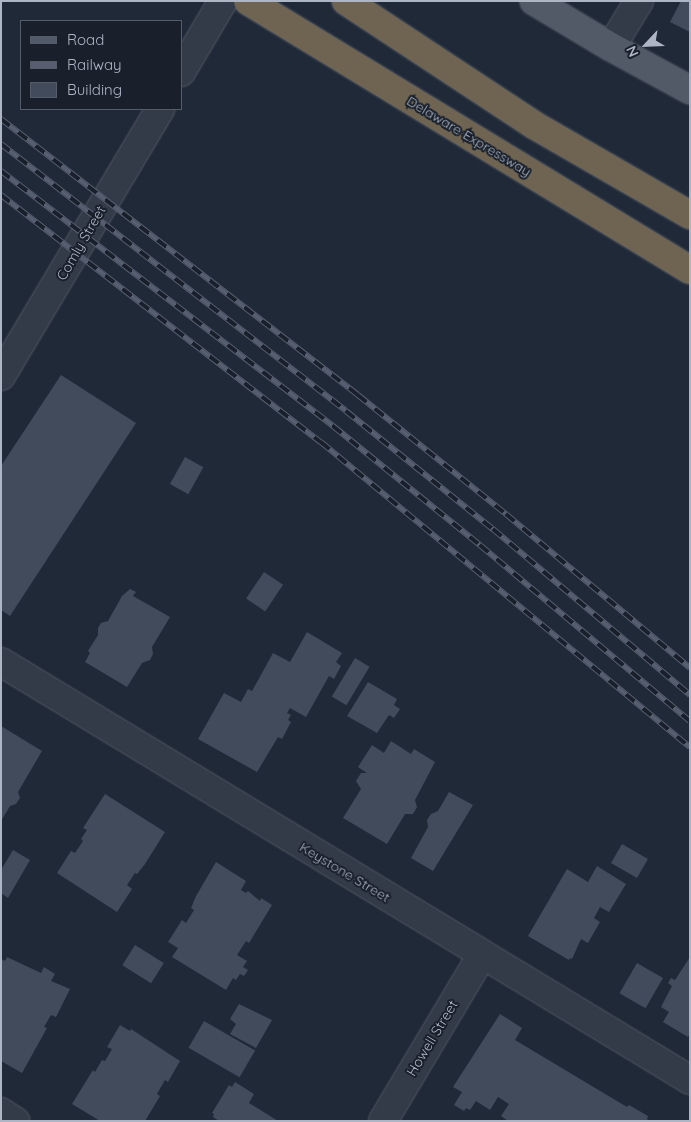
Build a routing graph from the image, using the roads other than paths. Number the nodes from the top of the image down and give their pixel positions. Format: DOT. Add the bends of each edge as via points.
graph roads {
  1 [pos="223,1"];
  2 [pos="248,1"];
  3 [pos="346,1"];
  4 [pos="534,1"];
  5 [pos="639,1"];
  6 [pos="611,47"];
  7 [pos="182,70"];
  8 [pos="690,90"];
  9 [pos="159,110"];
  10 [pos="690,215"];
  11 [pos="690,270"];
  12 [pos="1,376"];
  13 [pos="1,662"];
  14 [pos="482,955"];
  15 [pos="690,1080"];
  16 [pos="1,1112"];
  17 [pos="15,1121"];
  18 [pos="383,1121"];
  1 -- 7 [label="street"];
  2 -- 11 [label="highway, Delaware Expressway"];
  3 -- 10 [label="highway" via="534,126"];
  4 -- 6 [label="main road"];
  5 -- 6 [label="street"];
  6 -- 8 [label="main road"];
  9 -- 12 [label="street, Comly Street"];
  13 -- 14 [label="street, Keystone Street"];
  14 -- 15 [label="street, Keystone Street"];
  14 -- 18 [label="street, Howell Street"];
  16 -- 17 [label="street"];
}
